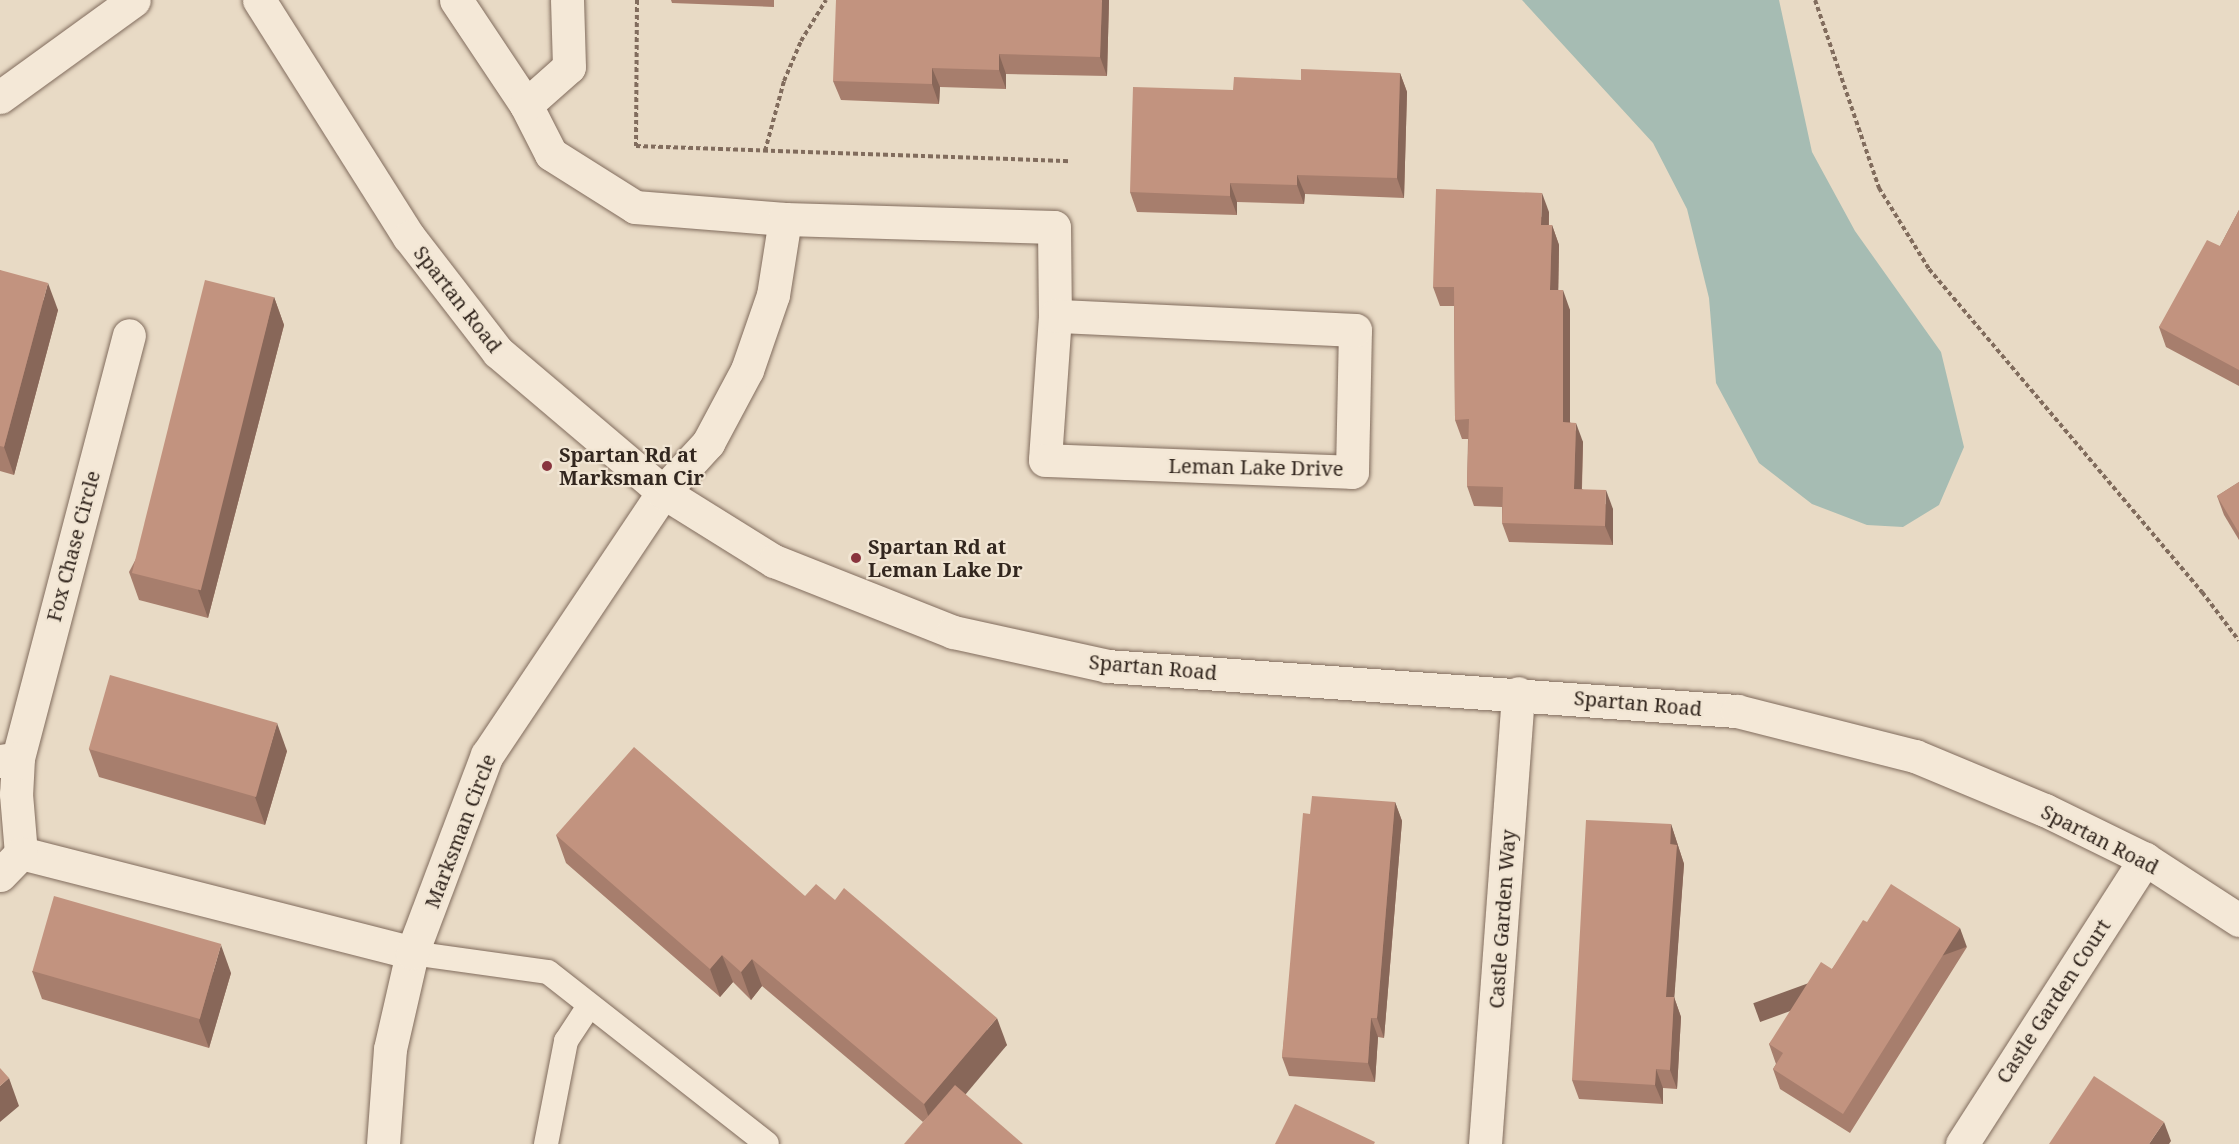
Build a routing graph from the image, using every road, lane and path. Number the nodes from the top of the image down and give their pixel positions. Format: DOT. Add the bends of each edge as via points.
graph roads {
  1 [pos="134,0"];
  2 [pos="259,0"];
  3 [pos="456,0"];
  4 [pos="567,0"];
  5 [pos="637,0"];
  6 [pos="826,0"];
  7 [pos="1815,0"];
  8 [pos="0,97"];
  9 [pos="526,105"];
  10 [pos="765,151"];
  11 [pos="1071,161"];
  12 [pos="785,219"];
  13 [pos="1055,316"];
  14 [pos="129,335"];
  15 [pos="663,492"];
  16 [pos="2239,641"];
  17 [pos="1518,693"];
  18 [pos="9,760"];
  19 [pos="2145,859"];
  20 [pos="11,864"];
  21 [pos="2239,920"];
  22 [pos="412,953"];
  23 [pos="590,1006"];
  24 [pos="383,1144"];
  25 [pos="546,1144"];
  26 [pos="767,1144"];
  27 [pos="1485,1144"];
  28 [pos="1962,1144"];
  1 -- 8 [label="street"];
  2 -- 15 [label="street, Spartan Road" via="409,237 498,352"];
  3 -- 9 [label="street, Leman Lake Drive"];
  4 -- 9 [label="street" via="569,67"];
  5 -- 10 [label="path" via="636,146"];
  6 -- 10 [label="path" via="801,41 784,81"];
  7 -- 16 [label="path" via="1879,188 1929,269"];
  9 -- 12 [label="street, Leman Lake Drive" via="550,153 635,207"];
  10 -- 11 [label="path"];
  12 -- 13 [label="street, Leman Lake Drive" via="1054,227"];
  12 -- 15 [label="street" via="773,295 747,370 708,443"];
  13 -- 13 [label="street, Leman Lake Drive" via="1355,330 1352,472 1045,460"];
  14 -- 18 [label="street, Fox Chase Circle"];
  15 -- 17 [label="street, Spartan Road" via="774,561 952,632 1107,666"];
  15 -- 22 [label="street, Marksman Circle" via="487,755"];
  17 -- 19 [label="street, Spartan Road" via="1737,711 1915,756 2045,810"];
  17 -- 27 [label="street, Castle Garden Way"];
  18 -- 20 [label="street, Fox Chase Circle" via="16,794"];
  19 -- 21 [label="street, Spartan Road"];
  19 -- 28 [label="street, Castle Garden Court"];
  20 -- 22 [label="street, Fox Chase Circle"];
  22 -- 23 [label="lane" via="548,972"];
  22 -- 24 [label="street, Marksman Circle" via="390,1049"];
  23 -- 25 [label="lane" via="566,1041"];
  23 -- 26 [label="lane"];
}
